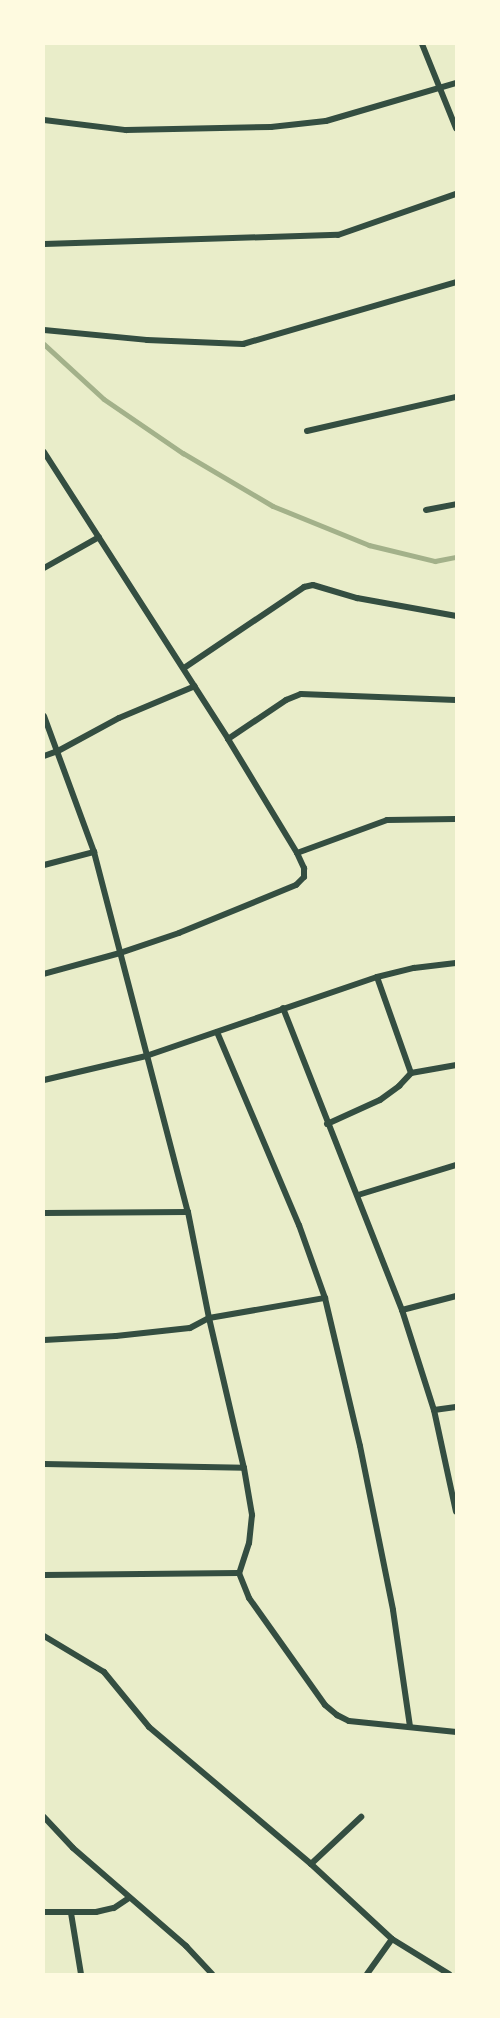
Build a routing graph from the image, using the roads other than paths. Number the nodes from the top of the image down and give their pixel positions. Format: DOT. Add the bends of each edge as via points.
graph roads {
  1 [pos="422,44"];
  2 [pos="456,83"];
  3 [pos="440,87"];
  4 [pos="44,120"];
  5 [pos="456,128"];
  6 [pos="456,194"];
  7 [pos="44,244"];
  8 [pos="456,282"];
  9 [pos="44,330"];
  10 [pos="456,396"];
  11 [pos="307,430"];
  12 [pos="44,452"];
  13 [pos="456,504"];
  14 [pos="426,510"];
  15 [pos="99,537"];
  16 [pos="44,568"];
  17 [pos="456,616"];
  18 [pos="184,668"];
  19 [pos="195,686"];
  20 [pos="456,700"];
  21 [pos="44,716"];
  22 [pos="228,739"];
  23 [pos="58,751"];
  24 [pos="44,756"];
  25 [pos="456,819"];
  26 [pos="94,852"];
  27 [pos="297,853"];
  28 [pos="44,866"];
  29 [pos="120,953"];
  30 [pos="456,963"];
  31 [pos="44,974"];
  32 [pos="377,977"];
  33 [pos="283,1008"];
  34 [pos="217,1032"];
  35 [pos="146,1056"];
  36 [pos="456,1065"];
  37 [pos="411,1073"];
  38 [pos="44,1080"];
  39 [pos="327,1124"];
  40 [pos="456,1165"];
  41 [pos="358,1195"];
  42 [pos="188,1212"];
  43 [pos="44,1213"];
  44 [pos="456,1296"];
  45 [pos="325,1298"];
  46 [pos="402,1310"];
  47 [pos="209,1318"];
  48 [pos="44,1340"];
  49 [pos="456,1407"];
  50 [pos="434,1410"];
  51 [pos="44,1464"];
  52 [pos="244,1468"];
  53 [pos="456,1512"];
  54 [pos="239,1573"];
  55 [pos="44,1575"];
  56 [pos="44,1636"];
  57 [pos="410,1727"];
  58 [pos="456,1731"];
  59 [pos="44,1817"];
  60 [pos="361,1817"];
  61 [pos="311,1864"];
  62 [pos="129,1898"];
  63 [pos="44,1912"];
  64 [pos="71,1913"];
  65 [pos="392,1940"];
  66 [pos="81,1974"];
  67 [pos="212,1974"];
  68 [pos="367,1974"];
  69 [pos="449,1974"];
  1 -- 3 [label="street"];
  2 -- 3 [label="street"];
  3 -- 4 [label="street" via="326,121 272,127 126,130"];
  3 -- 5 [label="street"];
  6 -- 7 [label="street" via="338,235"];
  8 -- 9 [label="street" via="243,344"];
  10 -- 11 [label="street"];
  12 -- 15 [label="street"];
  13 -- 14 [label="street"];
  15 -- 16 [label="street"];
  15 -- 18 [label="street"];
  17 -- 18 [label="street" via="304,586"];
  18 -- 19 [label="street"];
  19 -- 22 [label="street"];
  19 -- 23 [label="street" via="119,718"];
  20 -- 22 [label="street" via="301,694"];
  21 -- 23 [label="street"];
  22 -- 27 [label="street"];
  23 -- 24 [label="street"];
  23 -- 26 [label="street"];
  25 -- 27 [label="street" via="387,820"];
  26 -- 28 [label="street"];
  26 -- 29 [label="street"];
  27 -- 29 [label="street" via="304,877 296,885"];
  29 -- 31 [label="street"];
  29 -- 35 [label="street"];
  30 -- 32 [label="street"];
  32 -- 33 [label="street"];
  32 -- 37 [label="street"];
  33 -- 34 [label="street"];
  33 -- 39 [label="street"];
  34 -- 35 [label="street"];
  34 -- 45 [label="street" via="299,1225"];
  35 -- 38 [label="street"];
  35 -- 42 [label="street"];
  36 -- 37 [label="street"];
  37 -- 39 [label="street" via="380,1100"];
  39 -- 41 [label="street"];
  40 -- 41 [label="street"];
  41 -- 46 [label="street"];
  42 -- 43 [label="street"];
  42 -- 47 [label="street"];
  44 -- 46 [label="street"];
  45 -- 47 [label="street"];
  45 -- 57 [label="street" via="393,1610"];
  46 -- 50 [label="street"];
  47 -- 48 [label="street" via="190,1328"];
  47 -- 52 [label="street"];
  49 -- 50 [label="street"];
  50 -- 53 [label="street"];
  51 -- 52 [label="street"];
  52 -- 54 [label="street" via="252,1515 249,1543"];
  54 -- 55 [label="street"];
  54 -- 57 [label="street" via="249,1598 325,1705 349,1721"];
  56 -- 61 [label="street" via="104,1672 149,1727"];
  57 -- 58 [label="street"];
  59 -- 62 [label="street"];
  60 -- 61 [label="street"];
  61 -- 65 [label="street"];
  62 -- 64 [label="street" via="114,1908"];
  62 -- 67 [label="street" via="186,1946"];
  63 -- 64 [label="street"];
  64 -- 66 [label="street"];
  65 -- 68 [label="street"];
  65 -- 69 [label="street"];
}
